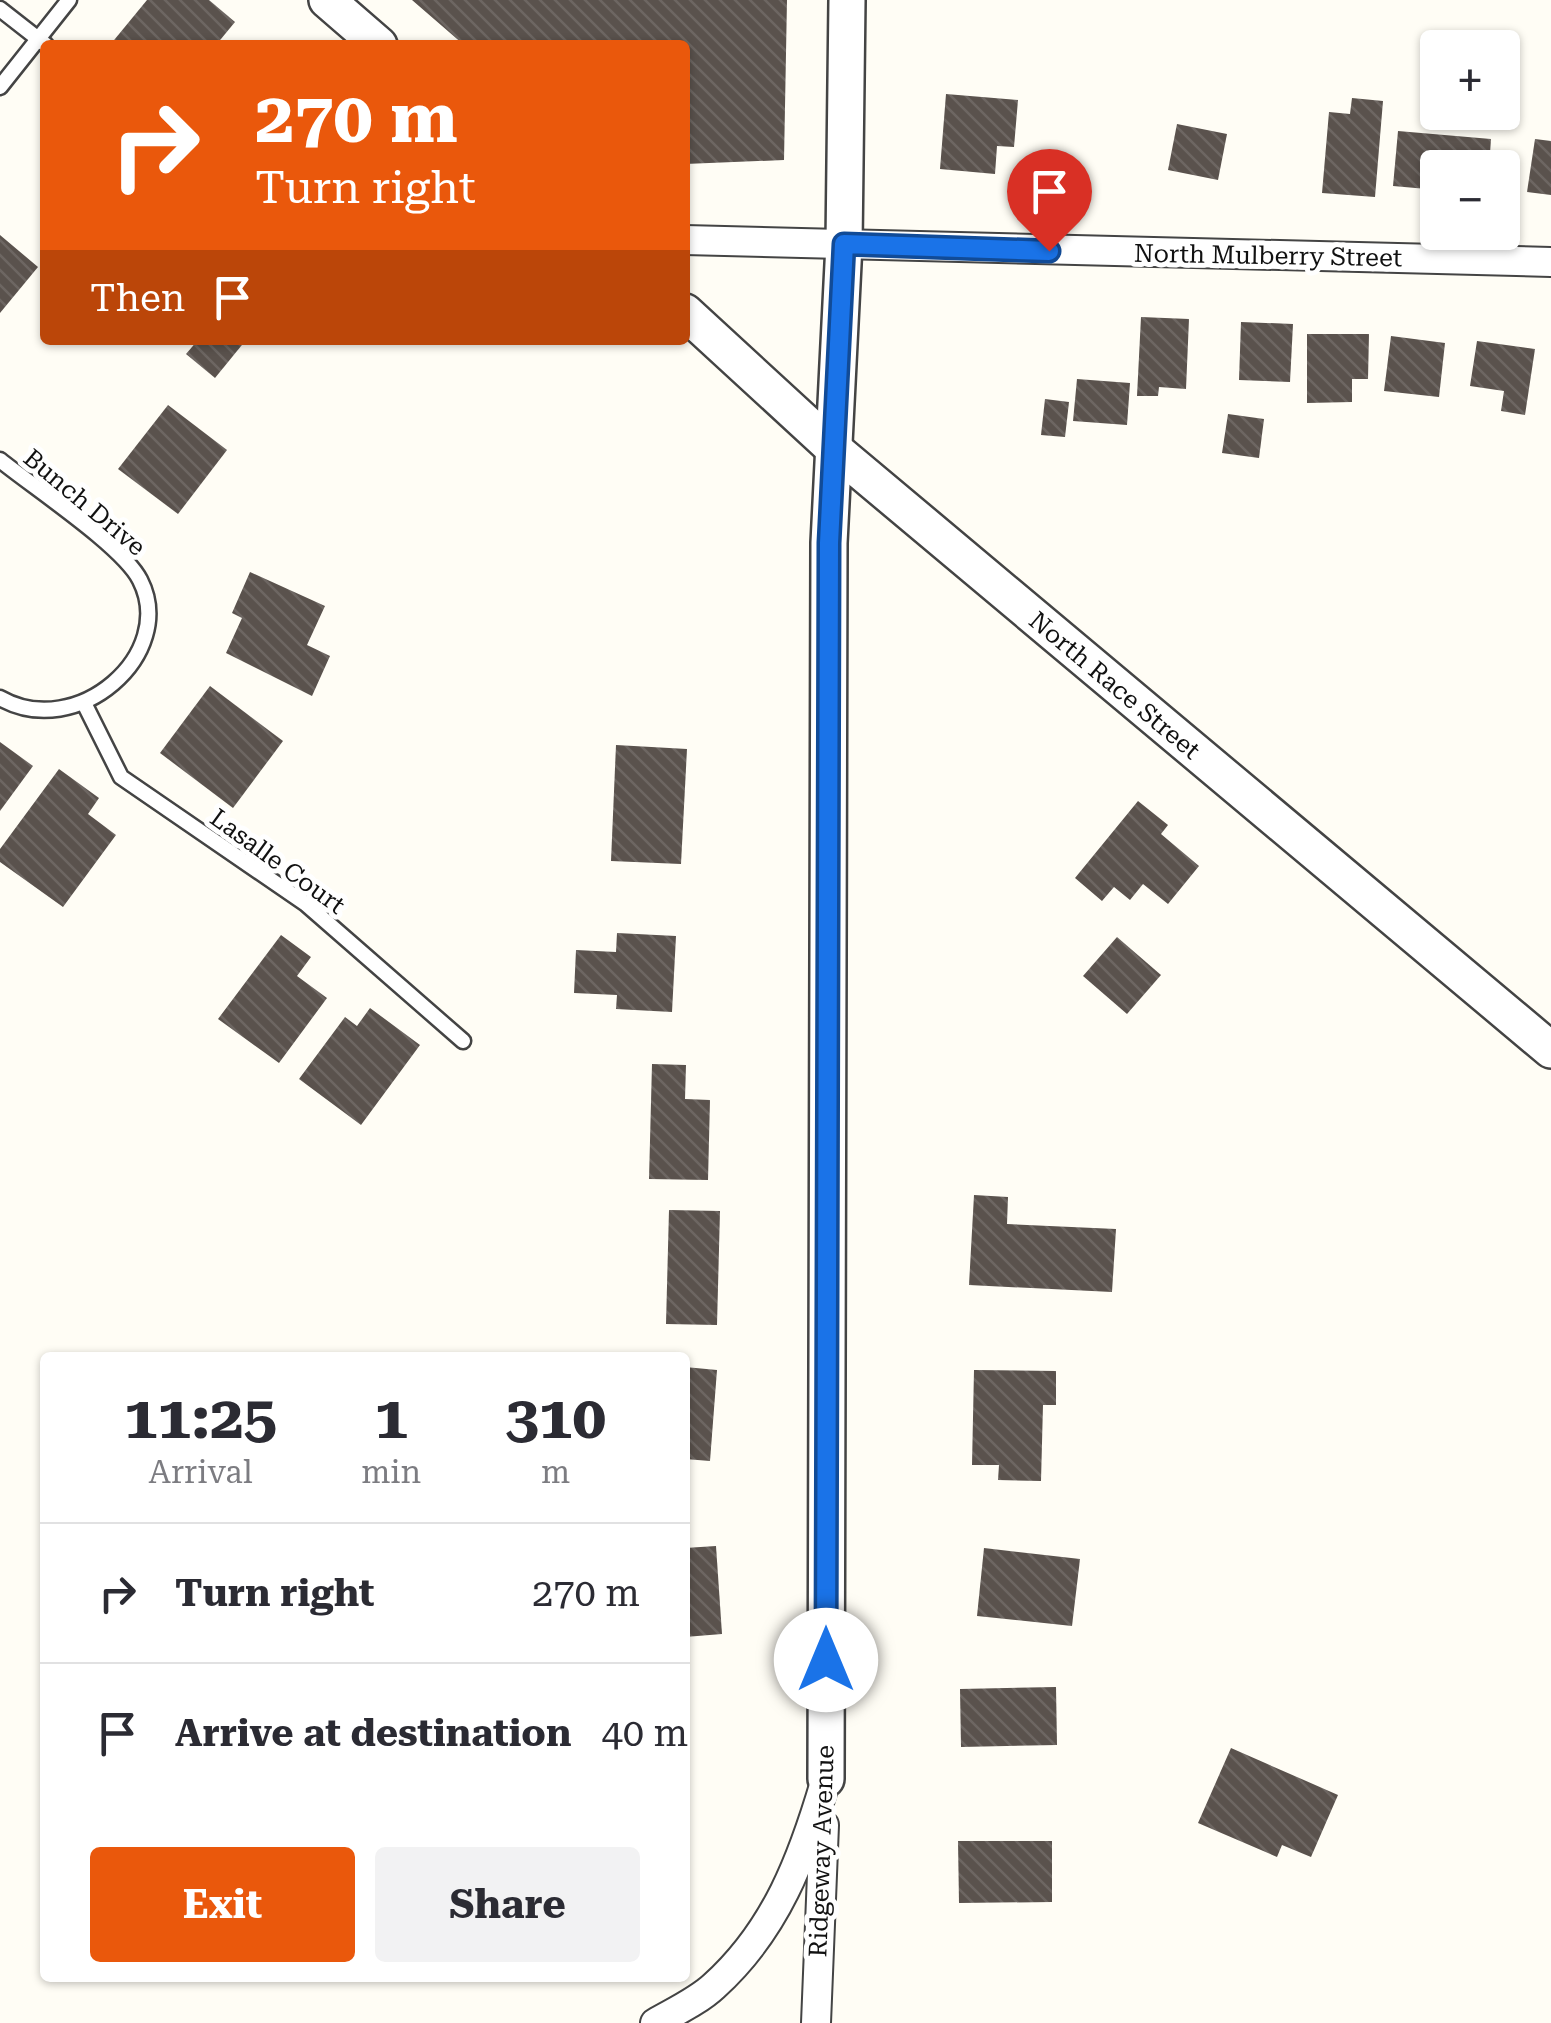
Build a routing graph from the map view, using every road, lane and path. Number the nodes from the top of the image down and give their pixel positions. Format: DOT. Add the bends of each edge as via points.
graph roads {
  1 [pos="69,0"];
  2 [pos="327,0"];
  3 [pos="847,0"];
  4 [pos="0,9"];
  5 [pos="41,40"];
  6 [pos="43,40"];
  7 [pos="374,40"];
  8 [pos="40,43"];
  9 [pos="0,87"];
  10 [pos="690,240"];
  11 [pos="844,244"];
  12 [pos="1551,262"];
  13 [pos="690,317"];
  14 [pos="834,449"];
  15 [pos="0,460"];
  16 [pos="0,698"];
  17 [pos="85,706"];
  18 [pos="463,1040"];
  19 [pos="1551,1050"];
  20 [pos="826,1779"];
  21 [pos="655,2023"];
  22 [pos="816,2023"];
  1 -- 6 [label="lane"];
  2 -- 7 [label="street"];
  3 -- 11 [label="street, Ridgeway Avenue"];
  4 -- 5 [label="lane"];
  8 -- 9 [label="lane"];
  10 -- 11 [label="street, North Mulberry Street"];
  11 -- 12 [label="street, North Mulberry Street"];
  11 -- 14 [label="street, Ridgeway Avenue"];
  13 -- 14 [label="street, North Race Street"];
  14 -- 19 [label="street, North Race Street"];
  14 -- 20 [label="street, Ridgeway Avenue"];
  15 -- 17 [label="lane, Bunch Drive" via="132,566 142,583 150,608 139,649"];
  16 -- 17 [label="lane" via="40,713"];
  17 -- 18 [label="lane, Lasalle Court" via="122,776 306,904"];
  20 -- 21 [label="street" via="805,1850 769,1926 712,1988"];
  20 -- 22 [label="street, Ridgeway Avenue"];
}
